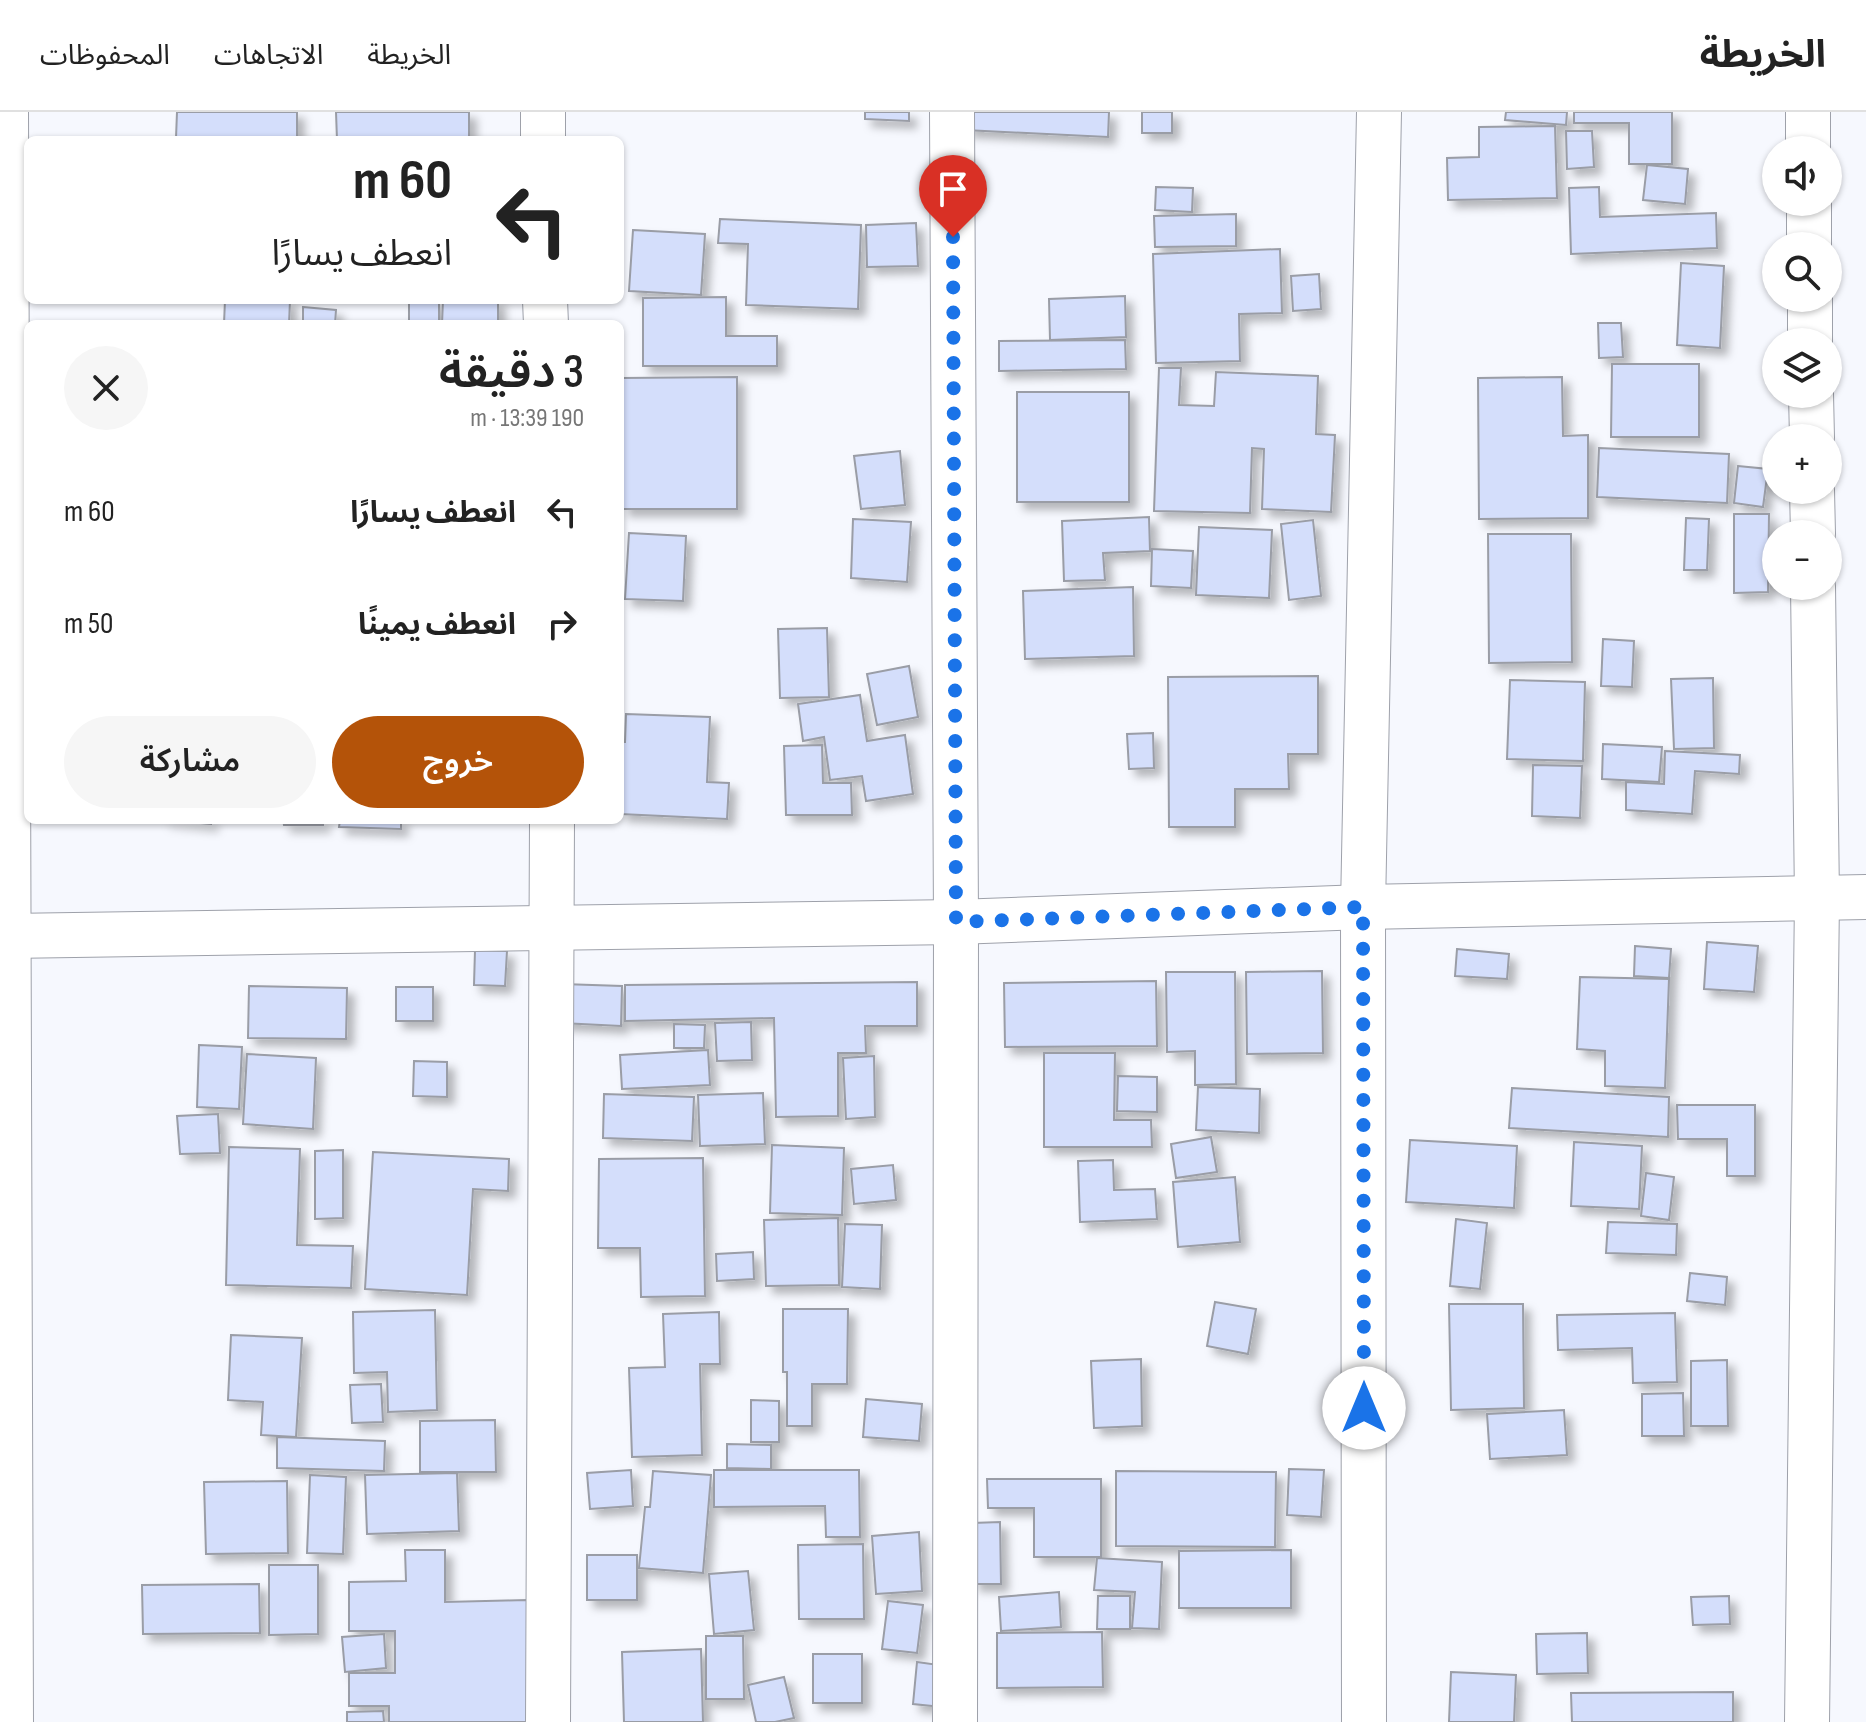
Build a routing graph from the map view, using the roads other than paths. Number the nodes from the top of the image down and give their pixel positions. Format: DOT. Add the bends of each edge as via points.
graph roads {
  1 [pos="6,112"];
  2 [pos="543,112"];
  3 [pos="952,112"];
  4 [pos="1379,112"];
  5 [pos="1808,112"];
  6 [pos="543,136"];
  7 [pos="1808,136"];
  8 [pos="3,337"];
  9 [pos="1813,600"];
  10 [pos="4,773"];
  11 [pos="552,824"];
  12 [pos="1866,897"];
  13 [pos="1817,898"];
  14 [pos="1363,907"];
  15 [pos="956,922"];
  16 [pos="553,930"];
  17 [pos="8,936"];
  18 [pos="11,1722"];
  19 [pos="548,1722"];
  20 [pos="955,1722"];
  21 [pos="1364,1722"];
  22 [pos="1807,1722"];
  1 -- 8 [label="street"];
  2 -- 6 [label="street"];
  3 -- 15 [label="street"];
  4 -- 14 [label="street"];
  5 -- 7 [label="street"];
  8 -- 10 [label="street"];
  9 -- 13 [label="street"];
  10 -- 17 [label="street"];
  11 -- 16 [label="street"];
  12 -- 13 [label="street"];
  13 -- 14 [label="street"];
  13 -- 22 [label="street"];
  14 -- 15 [label="street"];
  14 -- 21 [label="street"];
  15 -- 16 [label="street"];
  15 -- 20 [label="street"];
  16 -- 17 [label="street"];
  16 -- 19 [label="street"];
  17 -- 18 [label="street"];
}
